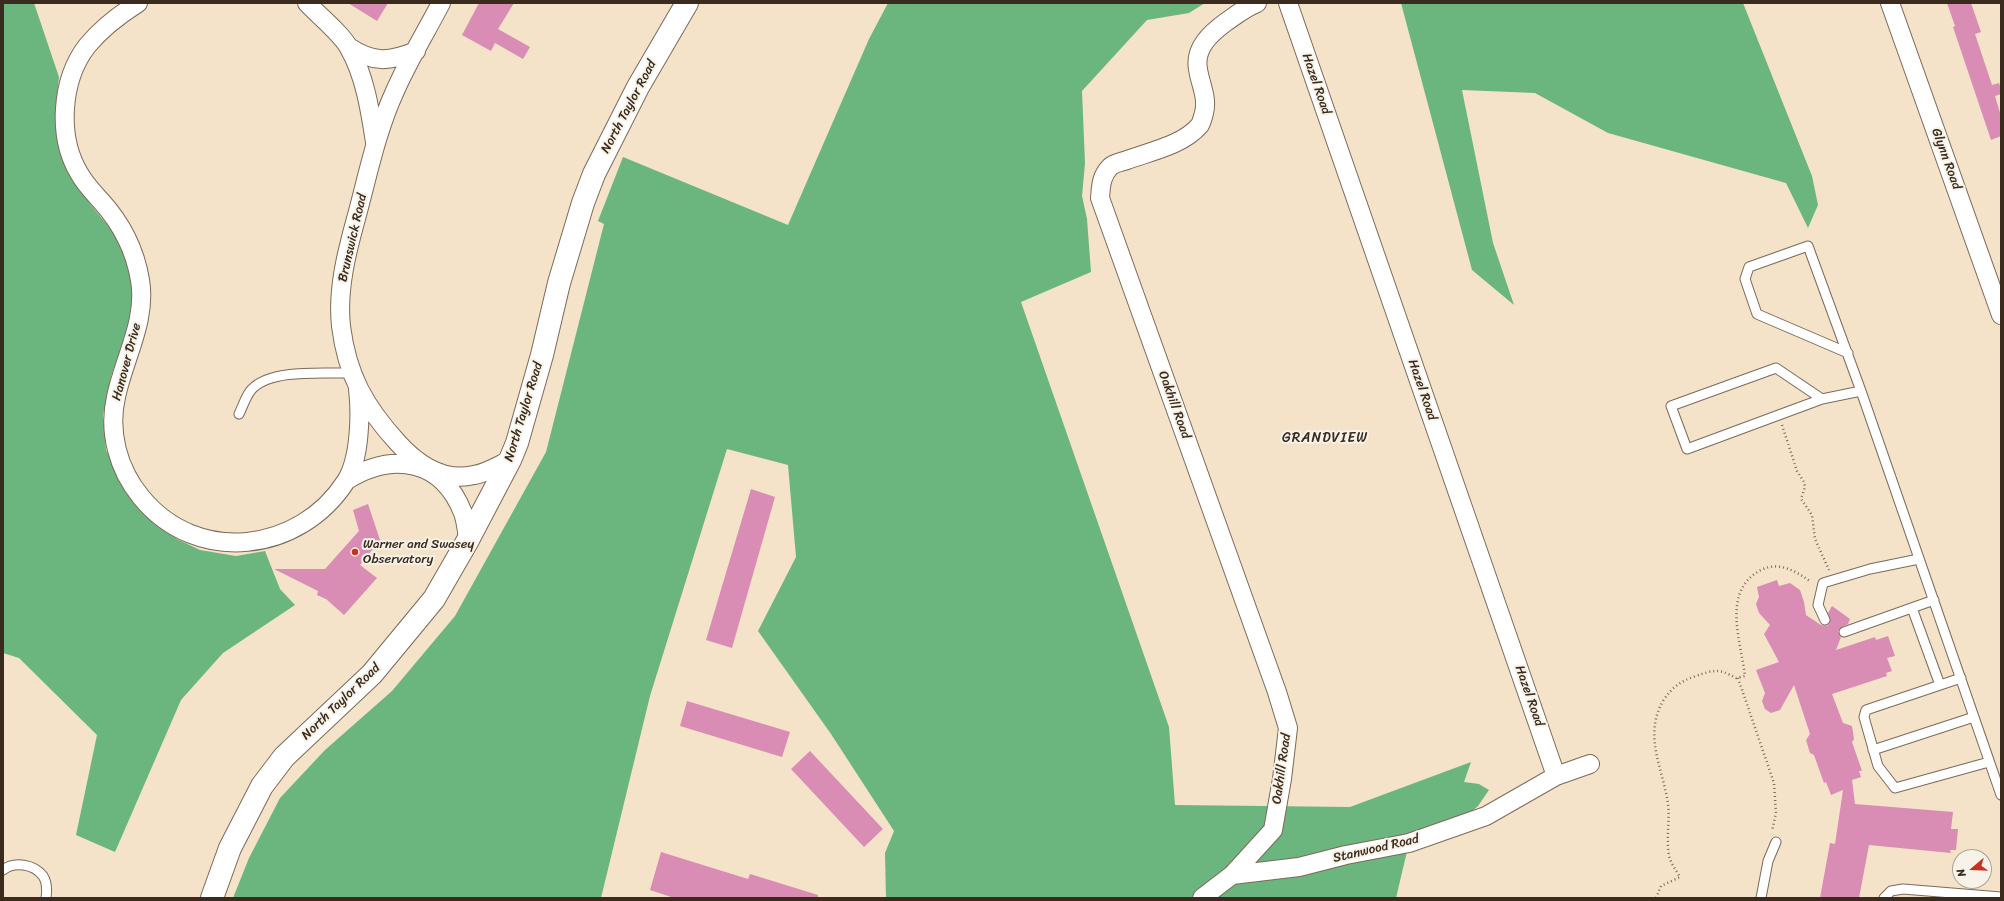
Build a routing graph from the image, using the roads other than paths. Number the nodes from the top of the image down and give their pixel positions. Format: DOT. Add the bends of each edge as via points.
graph roads {
  1 [pos="138,3"];
  2 [pos="307,3"];
  3 [pos="442,3"];
  4 [pos="687,3"];
  5 [pos="1257,3"];
  6 [pos="1288,3"];
  7 [pos="1890,3"];
  8 [pos="349,47"];
  9 [pos="416,51"];
  10 [pos="375,145"];
  11 [pos="1996,288"];
  12 [pos="2001,315"];
  13 [pos="1848,353"];
  14 [pos="355,381"];
  15 [pos="1861,391"];
  16 [pos="1822,400"];
  17 [pos="239,414"];
  18 [pos="510,460"];
  19 [pos="427,469"];
  20 [pos="347,480"];
  21 [pos="468,540"];
  22 [pos="1919,559"];
  23 [pos="1934,600"];
  24 [pos="1912,608"];
  25 [pos="1825,620"];
  26 [pos="1844,632"];
  27 [pos="1960,678"];
  28 [pos="1940,685"];
  29 [pos="1974,717"];
  30 [pos="1873,750"];
  31 [pos="1989,762"];
  32 [pos="1590,764"];
  33 [pos="1556,776"];
  34 [pos="2001,795"];
  35 [pos="1776,842"];
  36 [pos="3,870"];
  37 [pos="1232,875"];
  38 [pos="2001,897"];
  39 [pos="46,898"];
  40 [pos="212,898"];
  41 [pos="1202,898"];
  42 [pos="1761,898"];
  43 [pos="1884,898"];
  1 -- 20 [label="street, Hanover Drive" via="115,18 86,47 70,79 65,114 66,134 77,171 117,221 132,249 140,281 140,312 136,334 115,398 112,430 120,463 141,497 164,520 198,537 233,543 263,540 293,528 327,504"];
  2 -- 8 [label="street"];
  3 -- 9 [label="street, Brunswick Road"];
  4 -- 18 [label="street, North Taylor Road" via="638,87 594,174 559,283 542,355"];
  5 -- 37 [label="street, Oakhill Road" via="1217,29 1207,38 1200,50 1197,59 1198,69 1205,94 1202,122 1193,133 1182,140 1111,166 1101,181 1100,198 1288,728 1273,830"];
  6 -- 33 [label="street, Hazel Road"];
  7 -- 11 [label="street, Glynn Road"];
  8 -- 9 [label="street" via="363,56 383,60 398,58"];
  8 -- 10 [label="street" via="365,87"];
  9 -- 10 [label="street, Brunswick Road" via="394,92"];
  10 -- 14 [label="street, Brunswick Road" via="349,245 341,292 341,325"];
  11 -- 12 [label="street, Glynn Road"];
  13 -- 13 [label="lane" via="1808,246 1749,267 1745,279 1757,314"];
  13 -- 15 [label="lane"];
  14 -- 17 [label="lane" via="288,374 263,381 250,390"];
  14 -- 19 [label="street, Brunswick Road" via="379,422 404,450"];
  14 -- 20 [label="street, Hanover Drive" via="361,409 352,466"];
  15 -- 16 [label="lane"];
  15 -- 22 [label="lane"];
  16 -- 16 [label="lane" via="1687,448 1671,406 1776,368"];
  18 -- 19 [label="street, Brunswick Road" via="476,475 460,477 447,476"];
  18 -- 21 [label="street, North Taylor Road"];
  19 -- 20 [label="street, Hanover Drive" via="404,463 384,464 364,470"];
  19 -- 21 [label="street, Hanover Drive" via="445,484 455,497 463,513"];
  21 -- 40 [label="street, North Taylor Road" via="434,599 372,674 284,756 262,786 230,848"];
  22 -- 23 [label="lane"];
  22 -- 25 [label="lane" via="1870,569 1823,583 1818,605"];
  23 -- 24 [label="lane"];
  23 -- 27 [label="lane"];
  24 -- 26 [label="lane"];
  24 -- 28 [label="lane"];
  27 -- 28 [label="lane"];
  27 -- 29 [label="lane"];
  28 -- 30 [label="lane" via="1866,710 1864,718"];
  29 -- 30 [label="lane"];
  29 -- 31 [label="lane"];
  30 -- 31 [label="lane" via="1878,766 1895,788"];
  31 -- 34 [label="lane"];
  32 -- 33 [label="street, Stanwood Road"];
  33 -- 37 [label="street, Stanwood Road" via="1486,816 1409,843 1346,855 1299,868"];
  35 -- 42 [label="lane" via="1768,861"];
  36 -- 39 [label="lane" via="9,865 32,867 43,876"];
  37 -- 41 [label="street"];
  38 -- 43 [label="lane" via="1903,889 1891,891"];
}
